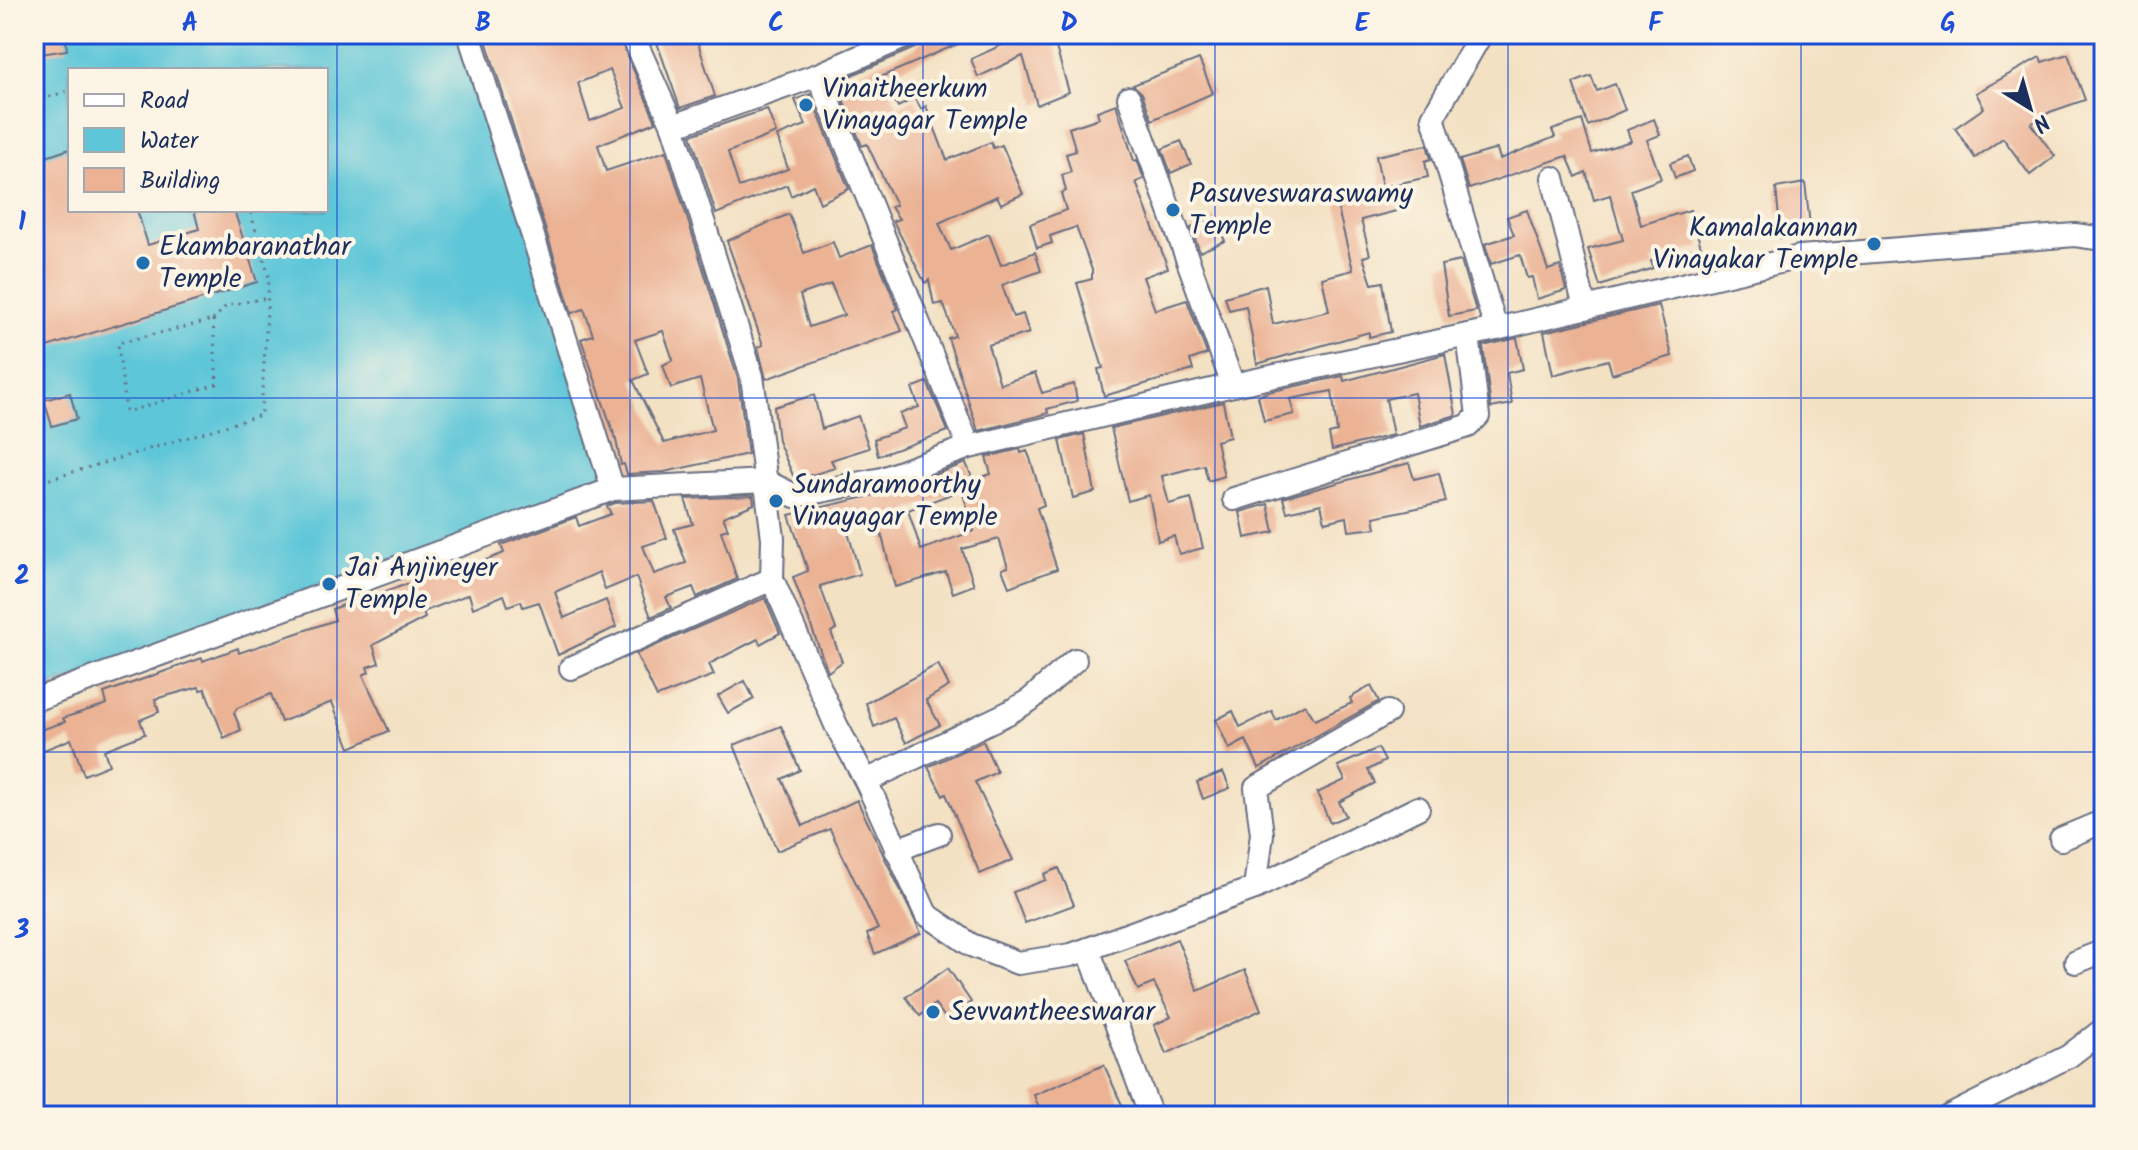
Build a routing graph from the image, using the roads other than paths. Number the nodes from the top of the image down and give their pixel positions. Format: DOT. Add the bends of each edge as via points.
graph roads {
  1 [pos="469,34"];
  2 [pos="632,34"];
  3 [pos="1481,34"];
  4 [pos="909,35"];
  5 [pos="818,75"];
  6 [pos="1129,98"];
  7 [pos="673,126"];
  8 [pos="1553,178"];
  9 [pos="2104,239"];
  10 [pos="1585,308"];
  11 [pos="1496,329"];
  12 [pos="1468,335"];
  13 [pos="1233,385"];
  14 [pos="969,447"];
  15 [pos="765,481"];
  16 [pos="613,489"];
  17 [pos="1234,499"];
  18 [pos="772,579"];
  19 [pos="1075,660"];
  20 [pos="571,668"];
  21 [pos="34,700"];
  22 [pos="1388,712"];
  23 [pos="866,781"];
  24 [pos="1418,808"];
  25 [pos="2104,821"];
  26 [pos="939,834"];
  27 [pos="2061,839"];
  28 [pos="896,850"];
  29 [pos="1255,888"];
  30 [pos="1088,949"];
  31 [pos="2104,951"];
  32 [pos="2076,962"];
  33 [pos="2104,1029"];
  34 [pos="1953,1115"];
  35 [pos="1151,1116"];
  1 -- 16 [label="street"];
  2 -- 7 [label="street"];
  3 -- 11 [label="street" via="1433,117"];
  4 -- 5 [label="street"];
  5 -- 7 [label="street"];
  5 -- 14 [label="street"];
  6 -- 13 [label="street"];
  7 -- 15 [label="street" via="752,376"];
  8 -- 10 [label="street"];
  9 -- 10 [label="street" via="2075,235 1800,257"];
  10 -- 11 [label="street"];
  11 -- 12 [label="street"];
  12 -- 13 [label="street"];
  12 -- 17 [label="street" via="1478,416 1468,426"];
  13 -- 14 [label="street"];
  14 -- 15 [label="street" via="882,479 795,496"];
  15 -- 16 [label="street"];
  15 -- 18 [label="street"];
  16 -- 21 [label="street"];
  18 -- 20 [label="street"];
  18 -- 23 [label="street"];
  19 -- 23 [label="street" via="1008,713"];
  22 -- 29 [label="street" via="1256,788 1262,834"];
  23 -- 28 [label="street"];
  24 -- 29 [label="street"];
  25 -- 27 [label="street"];
  26 -- 28 [label="street"];
  28 -- 30 [label="street" via="926,914 971,945 1018,963"];
  29 -- 30 [label="street"];
  30 -- 35 [label="street"];
  31 -- 32 [label="street"];
  33 -- 34 [label="street" via="2069,1056"];
}
